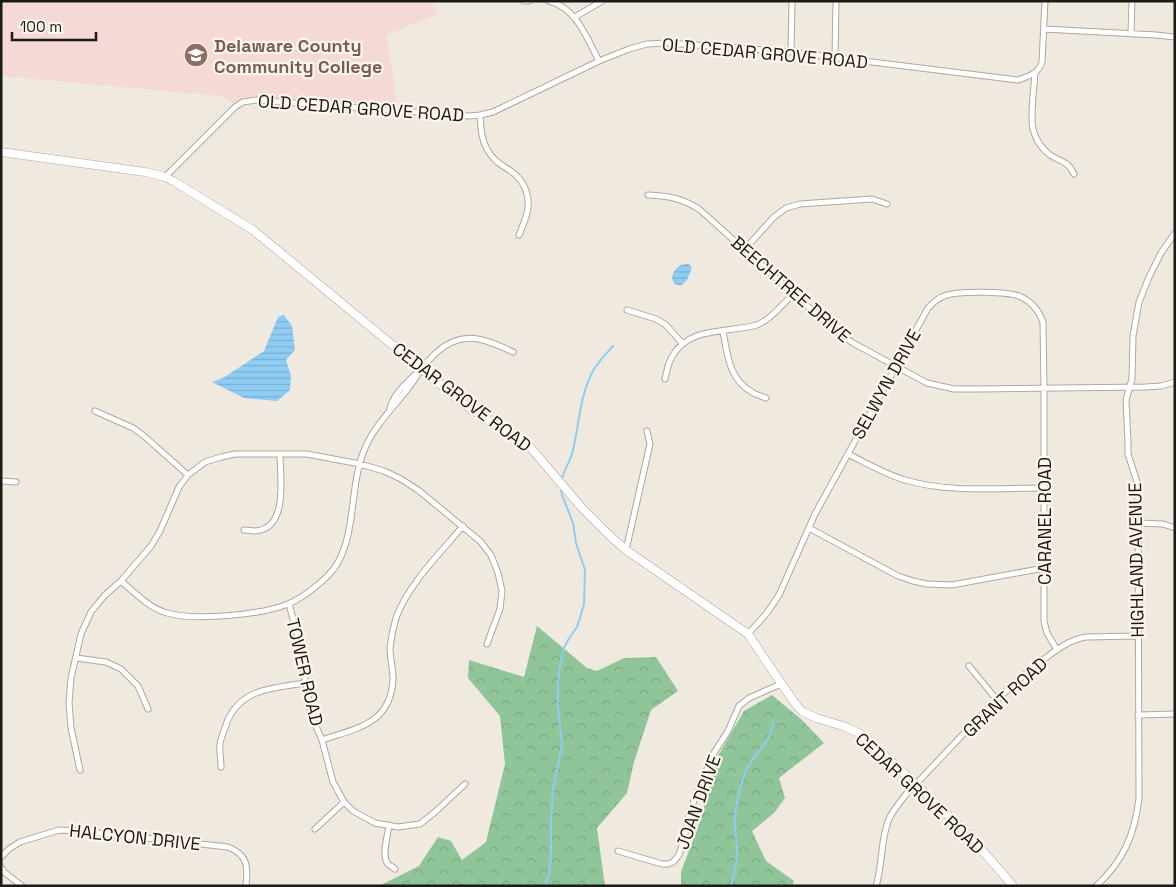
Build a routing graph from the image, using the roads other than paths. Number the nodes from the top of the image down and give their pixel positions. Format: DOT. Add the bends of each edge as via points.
graph roads {
  1 [pos="524,1"];
  2 [pos="529,1"];
  3 [pos="550,1"];
  4 [pos="602,1"];
  5 [pos="792,1"];
  6 [pos="836,1"];
  7 [pos="1045,1"];
  8 [pos="1132,1"];
  9 [pos="575,17"];
  10 [pos="1044,29"];
  11 [pos="1131,34"];
  12 [pos="1175,38"];
  13 [pos="791,52"];
  14 [pos="836,58"];
  15 [pos="599,61"];
  16 [pos="1035,73"];
  17 [pos="480,115"];
  18 [pos="1,152"];
  19 [pos="1074,174"];
  20 [pos="165,177"];
  21 [pos="648,195"];
  22 [pos="886,204"];
  23 [pos="1175,233"];
  24 [pos="519,235"];
  25 [pos="744,250"];
  26 [pos="792,294"];
  27 [pos="627,310"];
  28 [pos="723,331"];
  29 [pos="682,343"];
  30 [pos="513,352"];
  31 [pos="896,366"];
  32 [pos="421,369"];
  33 [pos="665,379"];
  34 [pos="1175,382"];
  35 [pos="1129,388"];
  36 [pos="1044,389"];
  37 [pos="766,398"];
  38 [pos="96,411"];
  39 [pos="647,431"];
  40 [pos="280,454"];
  41 [pos="848,454"];
  42 [pos="360,464"];
  43 [pos="188,475"];
  44 [pos="1,481"];
  45 [pos="16,482"];
  46 [pos="1044,488"];
  47 [pos="1138,523"];
  48 [pos="463,526"];
  49 [pos="809,528"];
  50 [pos="1175,528"];
  51 [pos="244,530"];
  52 [pos="626,550"];
  53 [pos="1044,568"];
  54 [pos="121,581"];
  55 [pos="288,604"];
  56 [pos="748,634"];
  57 [pos="1138,636"];
  58 [pos="487,644"];
  59 [pos="1057,650"];
  60 [pos="76,658"];
  61 [pos="969,666"];
  62 [pos="306,683"];
  63 [pos="781,684"];
  64 [pos="997,700"];
  65 [pos="148,709"];
  66 [pos="1138,714"];
  67 [pos="1175,714"];
  68 [pos="322,740"];
  69 [pos="221,767"];
  70 [pos="80,770"];
  71 [pos="465,784"];
  72 [pos="916,784"];
  73 [pos="344,802"];
  74 [pos="389,825"];
  75 [pos="315,829"];
  76 [pos="618,851"];
  77 [pos="1,857"];
  78 [pos="1,867"];
  79 [pos="395,869"];
  80 [pos="22,886"];
  81 [pos="246,886"];
  82 [pos="876,886"];
  83 [pos="1013,886"];
  84 [pos="1096,886"];
  1 -- 2 [label="street"];
  3 -- 9 [label="street"];
  4 -- 9 [label="street"];
  5 -- 13 [label="street"];
  6 -- 14 [label="street"];
  7 -- 10 [label="street"];
  8 -- 11 [label="street"];
  9 -- 15 [label="street"];
  10 -- 11 [label="street"];
  10 -- 16 [label="street" via="1042,62"];
  11 -- 12 [label="street"];
  13 -- 14 [label="street, OLD CEDAR GROVE ROAD"];
  13 -- 15 [label="street, OLD CEDAR GROVE ROAD" via="654,43 639,45"];
  14 -- 16 [label="street, OLD CEDAR GROVE ROAD" via="1018,80"];
  15 -- 17 [label="street, OLD CEDAR GROVE ROAD" via="493,112"];
  16 -- 19 [label="street" via="1032,118 1036,137 1045,150 1066,162"];
  17 -- 20 [label="street, OLD CEDAR GROVE ROAD" via="256,100 243,102"];
  17 -- 24 [label="street" via="487,151 518,177 525,188 527,213"];
  18 -- 20 [label="street, CEDAR GROVE ROAD"];
  20 -- 32 [label="street, CEDAR GROVE ROAD" via="253,230"];
  21 -- 25 [label="street, BEECHTREE DRIVE" via="687,202"];
  22 -- 25 [label="street" via="872,199 800,204 786,208"];
  23 -- 35 [label="street, HIGHLAND AVENUE" via="1155,264 1139,302"];
  25 -- 26 [label="street, BEECHTREE DRIVE"];
  26 -- 28 [label="street" via="765,322"];
  26 -- 31 [label="street, BEECHTREE DRIVE" via="843,337"];
  27 -- 29 [label="street" via="666,325"];
  28 -- 29 [label="street" via="698,335"];
  28 -- 37 [label="street" via="733,374 750,392"];
  29 -- 33 [label="street" via="672,357"];
  30 -- 32 [label="street" via="483,339 468,338 444,346"];
  31 -- 36 [label="street, BEECHTREE DRIVE" via="927,383 954,389"];
  31 -- 36 [label="street, SELWYN DRIVE" via="928,308 940,298 957,293 1009,293 1027,300 1041,316"];
  31 -- 41 [label="street, SELWYN DRIVE"];
  32 -- 42 [label="street" via="393,399 389,411 365,447"];
  32 -- 52 [label="street, CEDAR GROVE ROAD" via="468,406 531,448 588,515"];
  34 -- 35 [label="street, BEECHTREE DRIVE"];
  35 -- 36 [label="street, BEECHTREE DRIVE"];
  35 -- 47 [label="street, HIGHLAND AVENUE" via="1126,400 1128,454 1137,482"];
  36 -- 46 [label="street, CARANEL ROAD"];
  38 -- 43 [label="street" via="133,428"];
  39 -- 52 [label="street" via="650,444"];
  40 -- 42 [label="street" via="307,454"];
  40 -- 43 [label="street" via="221,457 205,462"];
  40 -- 51 [label="street" via="279,511 265,528"];
  41 -- 46 [label="street" via="882,471 921,484 961,488"];
  41 -- 49 [label="street, SELWYN DRIVE"];
  42 -- 48 [label="street" via="401,479"];
  42 -- 55 [label="street" via="344,550 337,565 309,592"];
  43 -- 54 [label="street" via="151,546"];
  44 -- 45 [label="street"];
  46 -- 53 [label="street, CARANEL ROAD"];
  47 -- 50 [label="street"];
  47 -- 57 [label="street, HIGHLAND AVENUE"];
  48 -- 58 [label="street" via="491,555 502,591 500,609"];
  48 -- 68 [label="street" via="415,584 397,617 390,648 390,695 384,709 376,719 362,727"];
  49 -- 53 [label="street" via="898,576 927,584 952,585"];
  49 -- 56 [label="street, SELWYN DRIVE" via="776,600"];
  52 -- 56 [label="street, CEDAR GROVE ROAD"];
  53 -- 59 [label="street, CARANEL ROAD" via="1044,621"];
  54 -- 55 [label="street" via="146,603 166,613 182,616 246,614"];
  54 -- 60 [label="street" via="91,612 81,634"];
  55 -- 62 [label="street, TOWER ROAD"];
  56 -- 63 [label="street, CEDAR GROVE ROAD"];
  57 -- 59 [label="street, GRANT ROAD" via="1078,638"];
  57 -- 66 [label="street, HIGHLAND AVENUE"];
  59 -- 64 [label="street, GRANT ROAD"];
  60 -- 65 [label="street" via="106,662 121,669 138,686"];
  60 -- 70 [label="street" via="70,703 71,728"];
  61 -- 64 [label="street"];
  62 -- 68 [label="street, TOWER ROAD" via="311,715"];
  62 -- 69 [label="street" via="266,689 238,704 230,715 220,744"];
  63 -- 72 [label="street, CEDAR GROVE ROAD" via="804,712 859,733"];
  63 -- 76 [label="street, JOAN DRIVE" via="739,706 697,792 677,858 662,864"];
  64 -- 72 [label="street, GRANT ROAD"];
  66 -- 67 [label="street"];
  66 -- 84 [label="street, HIGHLAND AVENUE" via="1137,816 1121,856"];
  68 -- 73 [label="street, TOWER ROAD" via="333,782"];
  71 -- 74 [label="street, TOWER ROAD" via="420,824"];
  72 -- 82 [label="street, GRANT ROAD" via="889,820"];
  72 -- 83 [label="street, CEDAR GROVE ROAD"];
  73 -- 74 [label="street, TOWER ROAD" via="375,823"];
  73 -- 75 [label="street"];
  74 -- 79 [label="street" via="384,853 387,863"];
  77 -- 81 [label="street, HALCYON DRIVE" via="20,842 59,830 228,847 246,861"];
  78 -- 80 [label="street"];
}
